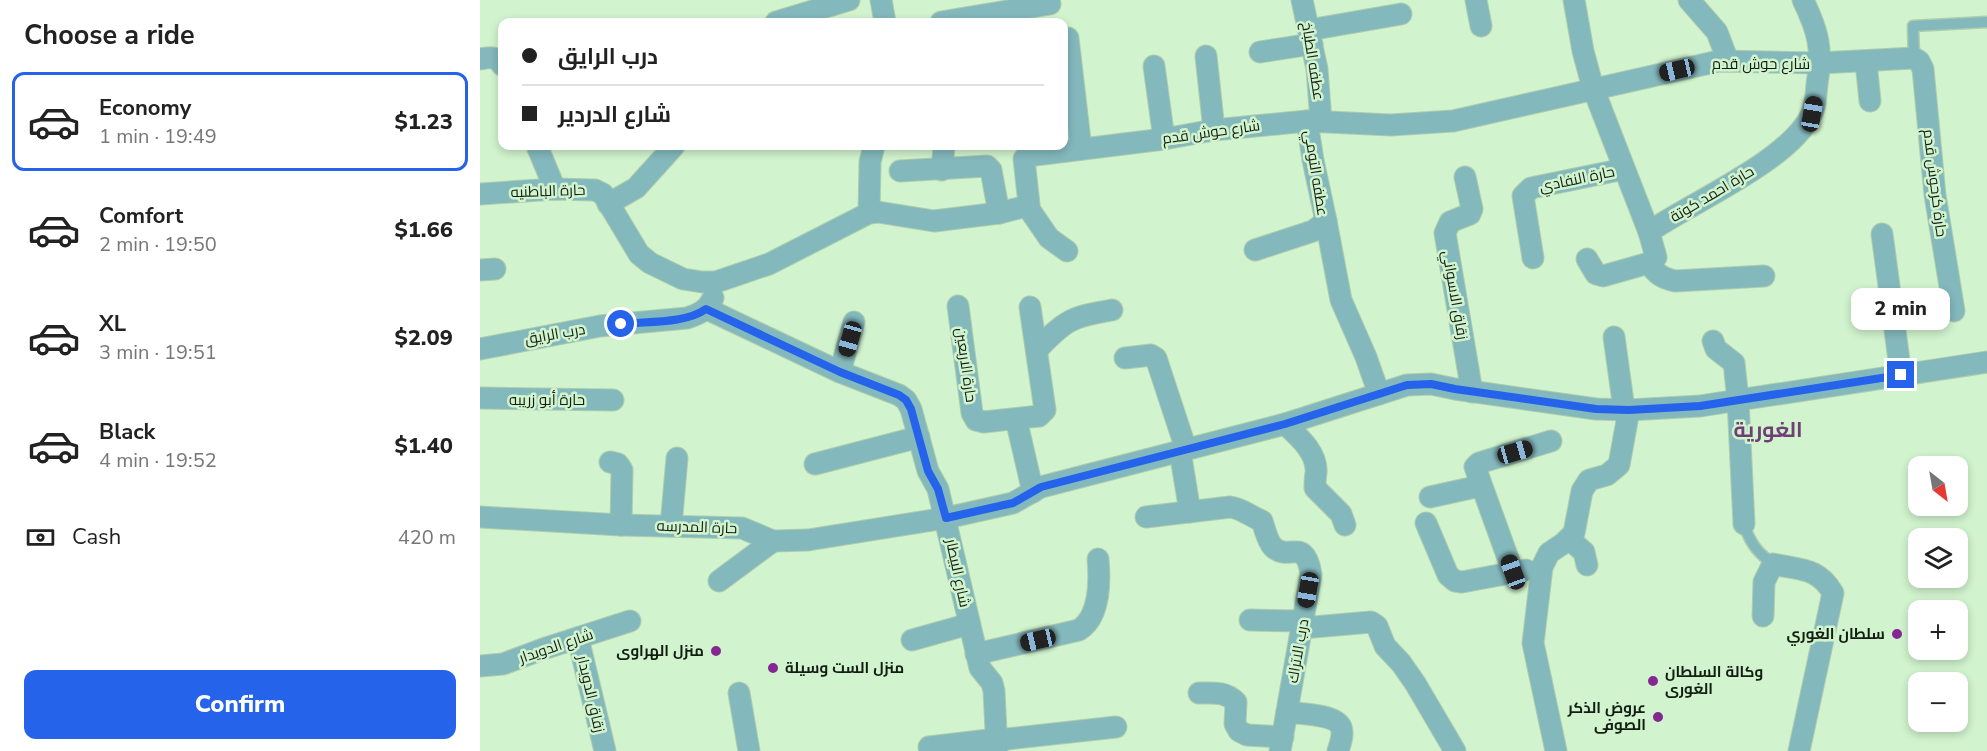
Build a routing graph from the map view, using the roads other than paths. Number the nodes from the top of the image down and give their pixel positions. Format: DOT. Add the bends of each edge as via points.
graph roads {
  1 [pos="849,0"];
  2 [pos="881,0"];
  3 [pos="1302,0"];
  4 [pos="1476,0"];
  5 [pos="1574,0"];
  6 [pos="1689,0"];
  7 [pos="1803,0"];
  8 [pos="1050,4"];
  9 [pos="1401,14"];
  10 [pos="794,18"];
  11 [pos="884,18"];
  12 [pos="973,18"];
  13 [pos="1987,22"];
  14 [pos="1481,26"];
  15 [pos="1310,37"];
  16 [pos="1068,38"];
  17 [pos="1260,52"];
  18 [pos="1206,56"];
  19 [pos="1914,58"];
  20 [pos="1728,61"];
  21 [pos="1866,62"];
  22 [pos="1820,63"];
  23 [pos="1154,66"];
  24 [pos="1593,88"];
  25 [pos="1870,101"];
  26 [pos="1314,121"];
  27 [pos="1214,130"];
  28 [pos="1164,139"];
  29 [pos="1081,149"];
  30 [pos="539,150"];
  31 [pos="670,150"];
  32 [pos="873,150"];
  33 [pos="944,150"];
  34 [pos="1624,169"];
  35 [pos="942,170"];
  36 [pos="900,171"];
  37 [pos="1465,177"];
  38 [pos="555,189"];
  39 [pos="480,194"];
  40 [pos="608,204"];
  41 [pos="1027,206"];
  42 [pos="869,213"];
  43 [pos="999,213"];
  44 [pos="1326,221"];
  45 [pos="1649,232"];
  46 [pos="1882,234"];
  47 [pos="1254,250"];
  48 [pos="1067,251"];
  49 [pos="1533,258"];
  50 [pos="1587,259"];
  51 [pos="1649,263"];
  52 [pos="1764,276"];
  53 [pos="716,282"];
  54 [pos="958,306"];
  55 [pos="1030,307"];
  56 [pos="706,309"];
  57 [pos="1112,310"];
  58 [pos="1954,311"];
  59 [pos="854,322"];
  60 [pos="1614,337"];
  61 [pos="1713,341"];
  62 [pos="480,349"];
  63 [pos="1037,350"];
  64 [pos="1125,358"];
  65 [pos="1987,362"];
  66 [pos="840,372"];
  67 [pos="1901,375"];
  68 [pos="1472,392"];
  69 [pos="1379,394"];
  70 [pos="480,398"];
  71 [pos="614,400"];
  72 [pos="1738,400"];
  73 [pos="1626,409"];
  74 [pos="1016,420"];
  75 [pos="1285,424"];
  76 [pos="920,437"];
  77 [pos="1551,441"];
  78 [pos="1183,450"];
  79 [pos="676,458"];
  80 [pos="610,462"];
  81 [pos="815,464"];
  82 [pos="1480,486"];
  83 [pos="1033,492"];
  84 [pos="1430,497"];
  85 [pos="1190,512"];
  86 [pos="480,517"];
  87 [pos="946,518"];
  88 [pos="1146,518"];
  89 [pos="1426,523"];
  90 [pos="1744,524"];
  91 [pos="621,525"];
  92 [pos="1345,525"];
  93 [pos="671,526"];
  94 [pos="1569,539"];
  95 [pos="773,541"];
  96 [pos="1098,559"];
  97 [pos="1773,564"];
  98 [pos="1587,565"];
  99 [pos="1542,567"];
  100 [pos="1513,572"];
  101 [pos="719,580"];
  102 [pos="1763,616"];
  103 [pos="1250,620"];
  104 [pos="630,621"];
  105 [pos="969,624"];
  106 [pos="1302,625"];
  107 [pos="578,638"];
  108 [pos="912,639"];
  109 [pos="976,654"];
  110 [pos="480,666"];
  111 [pos="738,693"];
  112 [pos="1199,693"];
  113 [pos="1287,712"];
  114 [pos="1116,727"];
  115 [pos="1001,743"];
  116 [pos="1281,744"];
  117 [pos="929,747"];
  118 [pos="605,751"];
  119 [pos="749,751"];
  120 [pos="1338,751"];
  121 [pos="1455,751"];
  122 [pos="1556,751"];
  123 [pos="1799,751"];
  1 -- 10 [label="street"];
  2 -- 11 [label="street"];
  3 -- 15 [label="street, عطفه الطباخ"];
  4 -- 14 [label="street"];
  5 -- 24 [label="street"];
  6 -- 20 [label="street" via="1717,32"];
  7 -- 22 [label="street, حارة احمد كوتة" via="1815,27"];
  8 -- 12 [label="street"];
  9 -- 15 [label="street"];
  13 -- 19 [label="lane" via="1913,26"];
  15 -- 17 [label="street"];
  15 -- 26 [label="street, عطفه الطباخ" via="1317,69"];
  16 -- 29 [label="street"];
  18 -- 27 [label="street"];
  19 -- 21 [label="street, شارع حوش قدم"];
  19 -- 58 [label="street, حارة كرحوش قدم" via="1923,69 1935,195"];
  20 -- 22 [label="street, شارع حوش قدم"];
  20 -- 24 [label="street, شارع حوش قدم"];
  21 -- 22 [label="street, شارع حوش قدم"];
  21 -- 25 [label="street"];
  22 -- 45 [label="street, حارة احمد كوتة" via="1812,114 1796,135 1772,157"];
  23 -- 28 [label="street"];
  24 -- 26 [label="street, شارع حوش قدم" via="1452,121 1391,125"];
  24 -- 34 [label="street"];
  26 -- 27 [label="street, شارع حوش قدم"];
  26 -- 44 [label="street, عطفه التومي" via="1313,160"];
  27 -- 28 [label="street, شارع حوش قدم"];
  28 -- 29 [label="street, شارع حوش قدم"];
  29 -- 41 [label="street, شارع حوش قدم" via="1025,157"];
  30 -- 38 [label="street"];
  31 -- 40 [label="street" via="636,188"];
  32 -- 42 [label="street"];
  33 -- 35 [label="street"];
  34 -- 45 [label="street"];
  34 -- 49 [label="street, حارة النفادي" via="1527,191 1523,196"];
  35 -- 36 [label="street"];
  35 -- 43 [label="street" via="989,168"];
  37 -- 68 [label="street, زقاق الاسواني" via="1473,208 1470,214 1450,222 1445,233"];
  38 -- 39 [label="street, حارة الباطنيه"];
  38 -- 40 [label="street, حارة الباطنيه" via="595,189"];
  40 -- 53 [label="street" via="639,254 650,263 683,279"];
  41 -- 43 [label="street"];
  41 -- 48 [label="street" via="1049,238"];
  42 -- 43 [label="street" via="934,221"];
  42 -- 53 [label="street" via="769,264"];
  44 -- 47 [label="street, عطفه التومي" via="1313,231"];
  44 -- 69 [label="street" via="1341,300"];
  45 -- 51 [label="street" via="1656,257"];
  46 -- 67 [label="street"];
  50 -- 51 [label="street" via="1596,274 1603,276"];
  51 -- 52 [label="street" via="1663,278 1675,282"];
  53 -- 56 [label="street" via="715,295"];
  54 -- 74 [label="street, حارة الاربعين" via="972,413 976,420 984,422"];
  55 -- 63 [label="street, حارة الاربعين"];
  56 -- 62 [label="street, درب الرايق" via="687,318 600,326"];
  56 -- 66 [label="street, شارع البيطار"];
  57 -- 63 [label="street" via="1068,321"];
  59 -- 66 [label="street"];
  60 -- 73 [label="street"];
  61 -- 72 [label="street" via="1716,349 1734,363"];
  63 -- 74 [label="street, حارة الاربعين" via="1045,410 1039,416"];
  64 -- 78 [label="street" via="1156,358"];
  65 -- 67 [label="street, حارة المدرسه"];
  66 -- 76 [label="street, شارع البيطار" via="906,400"];
  67 -- 72 [label="street, حارة المدرسه"];
  68 -- 69 [label="street, حارة المدرسه" via="1431,384 1407,385"];
  68 -- 73 [label="street, حارة المدرسه" via="1596,409"];
  69 -- 75 [label="street, حارة المدرسه"];
  70 -- 71 [label="street, حارة أبو زريبه"];
  72 -- 73 [label="street, حارة المدرسه"];
  72 -- 90 [label="street"];
  73 -- 94 [label="street" via="1619,465 1585,484"];
  74 -- 83 [label="street"];
  75 -- 78 [label="street, حارة المدرسه"];
  75 -- 92 [label="street" via="1306,444 1316,473 1315,488 1341,514"];
  76 -- 81 [label="street"];
  76 -- 87 [label="street, شارع البيطار"];
  77 -- 82 [label="street" via="1479,463 1475,467"];
  78 -- 83 [label="street, حارة المدرسه"];
  78 -- 85 [label="street"];
  79 -- 93 [label="street"];
  80 -- 91 [label="street" via="622,470"];
  82 -- 84 [label="street"];
  82 -- 100 [label="street"];
  83 -- 87 [label="street, حارة المدرسه" via="1013,503"];
  85 -- 88 [label="street, درب الاتراك"];
  85 -- 106 [label="street, درب الاتراك" via="1239,508 1262,521 1272,546 1280,551 1295,551 1309,560 1311,574"];
  86 -- 91 [label="street, حارة المدرسه"];
  87 -- 95 [label="street, حارة المدرسه" via="808,540"];
  87 -- 105 [label="street, شارع البيطار"];
  89 -- 100 [label="street" via="1448,575 1455,581"];
  90 -- 97 [label="lane" via="1758,553"];
  91 -- 93 [label="street, حارة المدرسه"];
  93 -- 95 [label="street, حارة المدرسه" via="742,528"];
  94 -- 98 [label="street" via="1584,552"];
  94 -- 99 [label="street" via="1549,553"];
  95 -- 101 [label="street"];
  96 -- 109 [label="street" via="1094,614 1088,625"];
  97 -- 102 [label="street" via="1764,582"];
  97 -- 123 [label="street" via="1816,573 1833,592"];
  99 -- 100 [label="street"];
  99 -- 122 [label="street" via="1533,643"];
  103 -- 106 [label="street"];
  104 -- 107 [label="street, شارع الدويدار"];
  105 -- 108 [label="street"];
  105 -- 109 [label="street, شارع البيطار"];
  106 -- 113 [label="street, درب الاتراك"];
  106 -- 121 [label="street" via="1371,622 1377,626 1385,646 1415,683"];
  107 -- 110 [label="street, شارع الدويدار" via="503,664"];
  107 -- 118 [label="street, زقاق الدويدار"];
  109 -- 115 [label="street, شارع البيطار" via="980,668 992,683"];
  111 -- 119 [label="street"];
  112 -- 116 [label="street" via="1231,697 1236,702 1239,731"];
  113 -- 116 [label="street, درب الاتراك"];
  113 -- 120 [label="street" via="1327,717 1336,722 1342,735"];
  114 -- 115 [label="street"];
  115 -- 117 [label="street"];
}
